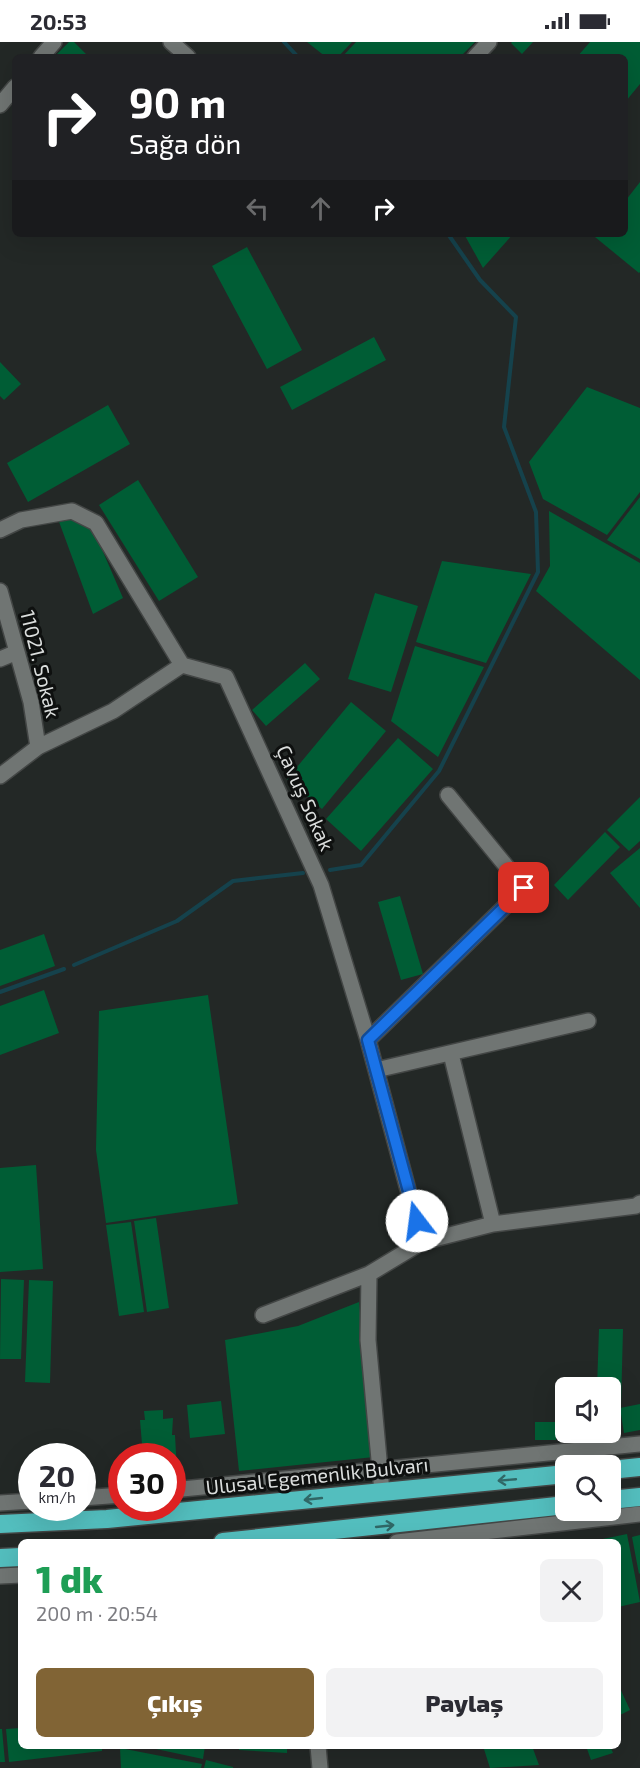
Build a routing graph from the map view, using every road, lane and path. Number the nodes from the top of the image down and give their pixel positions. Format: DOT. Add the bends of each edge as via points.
graph roads {
  1 [pos="54,42"];
  2 [pos="171,42"];
  3 [pos="489,42"];
  4 [pos="44,54"];
  5 [pos="185,54"];
  6 [pos="478,54"];
  7 [pos="12,91"];
  8 [pos="0,105"];
  9 [pos="0,530"];
  10 [pos="0,591"];
  11 [pos="17,652"];
  12 [pos="0,659"];
  13 [pos="182,665"];
  14 [pos="38,747"];
  15 [pos="0,776"];
  16 [pos="448,795"];
  17 [pos="588,1021"];
  18 [pos="368,1040"];
  19 [pos="451,1054"];
  20 [pos="376,1070"];
  21 [pos="640,1203"];
  22 [pos="493,1224"];
  23 [pos="422,1242"];
  24 [pos="369,1274"];
  25 [pos="263,1315"];
  26 [pos="640,1444"];
  27 [pos="640,1467"];
  28 [pos="380,1468"];
  29 [pos="621,1469"];
  30 [pos="555,1475"];
  31 [pos="186,1489"];
  32 [pos="382,1492"];
  33 [pos="640,1497"];
  34 [pos="621,1499"];
  35 [pos="18,1502"];
  36 [pos="0,1503"];
  37 [pos="555,1506"];
  38 [pos="640,1515"];
  39 [pos="0,1524"];
  40 [pos="283,1539"];
  41 [pos="424,1539"];
  42 [pos="18,1557"];
  43 [pos="0,1558"];
  44 [pos="18,1575"];
  45 [pos="0,1576"];
  46 [pos="318,1749"];
  47 [pos="320,1768"];
  1 -- 4 [label="street"];
  2 -- 5 [label="street"];
  3 -- 6 [label="street"];
  7 -- 8 [label="street"];
  9 -- 13 [label="street" via="21,520 72,511 96,523"];
  10 -- 11 [label="street, 11021. Sokak"];
  11 -- 12 [label="street"];
  11 -- 14 [label="street, 11021. Sokak"];
  13 -- 14 [label="street" via="113,711"];
  13 -- 18 [label="street, Çavuş Sokak" via="226,677 321,885"];
  14 -- 15 [label="street"];
  16 -- 18 [label="street" via="524,888"];
  17 -- 19 [label="street"];
  18 -- 20 [label="street, Çavuş Sokak"];
  19 -- 20 [label="street"];
  19 -- 22 [label="street"];
  20 -- 23 [label="street, Çavuş Sokak"];
  21 -- 22 [label="street"];
  22 -- 23 [label="street"];
  23 -- 24 [label="street"];
  24 -- 25 [label="street"];
  24 -- 28 [label="street" via="368,1340"];
  26 -- 28 [label="street"];
  27 -- 29 [label="highway"];
  28 -- 31 [label="street"];
  28 -- 32 [label="street"];
  30 -- 32 [label="highway, Ulusal Egemenlik Bulvarı, one-way"];
  32 -- 39 [label="highway, Ulusal Egemenlik Bulvarı, one-way" via="107,1519"];
  33 -- 34 [label="highway"];
  35 -- 36 [label="street"];
  40 -- 37 [label="highway, one-way"];
  38 -- 41 [label="street"];
  42 -- 43 [label="highway"];
  44 -- 45 [label="street"];
  46 -- 47 [label="street"];
}
